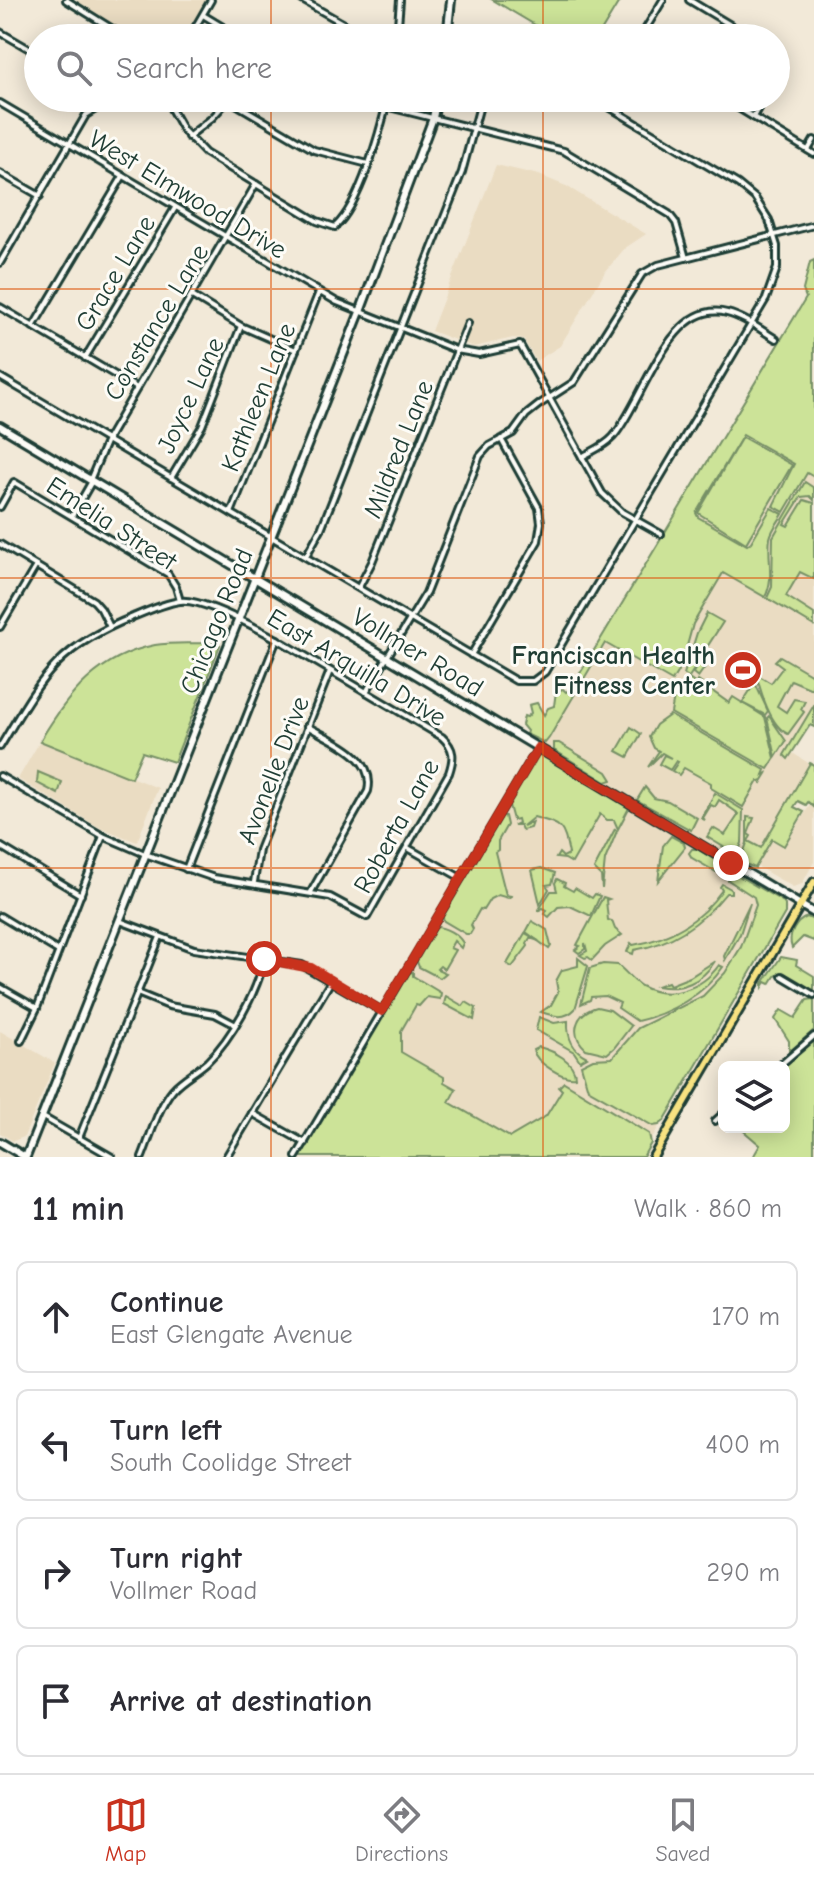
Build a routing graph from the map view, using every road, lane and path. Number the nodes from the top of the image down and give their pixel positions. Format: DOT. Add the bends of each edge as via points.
graph roads {
  1 [pos="66,0"];
  2 [pos="211,0"];
  3 [pos="302,0"];
  4 [pos="400,0"];
  5 [pos="451,0"];
  6 [pos="663,0"];
  7 [pos="689,0"];
  8 [pos="203,15"];
  9 [pos="105,24"];
  10 [pos="198,24"];
  11 [pos="218,24"];
  12 [pos="344,24"];
  13 [pos="398,24"];
  14 [pos="448,24"];
  15 [pos="648,24"];
  16 [pos="729,24"];
  17 [pos="0,32"];
  18 [pos="24,46"];
  19 [pos="0,103"];
  20 [pos="90,112"];
  21 [pos="173,112"];
  22 [pos="217,112"];
  23 [pos="251,112"];
  24 [pos="384,112"];
  25 [pos="407,112"];
  26 [pos="434,112"];
  27 [pos="479,112"];
  28 [pos="622,112"];
  29 [pos="745,112"];
  30 [pos="756,112"];
  31 [pos="753,117"];
  32 [pos="433,118"];
  33 [pos="475,128"];
  34 [pos="188,137"];
  35 [pos="814,140"];
  36 [pos="70,144"];
  37 [pos="808,150"];
  38 [pos="814,154"];
  39 [pos="368,164"];
  40 [pos="0,173"];
  41 [pos="123,176"];
  42 [pos="256,184"];
  43 [pos="40,196"];
  44 [pos="175,208"];
  45 [pos="814,225"];
  46 [pos="774,235"];
  47 [pos="227,237"];
  48 [pos="686,258"];
  49 [pos="0,263"];
  50 [pos="319,292"];
  51 [pos="192,296"];
  52 [pos="0,307"];
  53 [pos="360,312"];
  54 [pos="468,323"];
  55 [pos="751,324"];
  56 [pos="241,326"];
  57 [pos="33,327"];
  58 [pos="400,328"];
  59 [pos="776,339"];
  60 [pos="296,350"];
  61 [pos="456,350"];
  62 [pos="85,358"];
  63 [pos="0,377"];
  64 [pos="137,388"];
  65 [pos="549,399"];
  66 [pos="0,426"];
  67 [pos="501,439"];
  68 [pos="107,440"];
  69 [pos="581,457"];
  70 [pos="171,478"];
  71 [pos="91,481"];
  72 [pos="0,507"];
  73 [pos="231,514"];
  74 [pos="72,516"];
  75 [pos="635,519"];
  76 [pos="661,534"];
  77 [pos="271,536"];
  78 [pos="0,544"];
  79 [pos="306,556"];
  80 [pos="36,566"];
  81 [pos="254,576"];
  82 [pos="358,587"];
  83 [pos="180,601"];
  84 [pos="410,618"];
  85 [pos="237,619"];
  86 [pos="0,627"];
  87 [pos="110,627"];
  88 [pos="277,639"];
  89 [pos="471,655"];
  90 [pos="386,657"];
  91 [pos="330,671"];
  92 [pos="366,692"];
  93 [pos="307,726"];
  94 [pos="0,747"];
  95 [pos="538,748"];
  96 [pos="453,752"];
  97 [pos="0,776"];
  98 [pos="103,836"];
  99 [pos="0,846"];
  100 [pos="408,848"];
  101 [pos="145,854"];
  102 [pos="186,869"];
  103 [pos="461,878"];
  104 [pos="814,882"];
  105 [pos="254,883"];
  106 [pos="311,893"];
  107 [pos="81,895"];
  108 [pos="800,905"];
  109 [pos="814,913"];
  110 [pos="0,916"];
  111 [pos="120,921"];
  112 [pos="160,937"];
  113 [pos="58,951"];
  114 [pos="264,959"];
  115 [pos="782,976"];
  116 [pos="331,981"];
  117 [pos="0,987"];
  118 [pos="137,993"];
  119 [pos="814,995"];
  120 [pos="37,1008"];
  121 [pos="382,1011"];
  122 [pos="234,1024"];
  123 [pos="814,1036"];
  124 [pos="21,1041"];
  125 [pos="785,1061"];
  126 [pos="252,1113"];
  127 [pos="41,1116"];
  128 [pos="718,1118"];
  129 [pos="715,1121"];
  130 [pos="79,1138"];
  131 [pos="0,1142"];
  132 [pos="305,1143"];
  133 [pos="25,1157"];
  134 [pos="112,1157"];
  135 [pos="142,1157"];
  136 [pos="226,1157"];
  137 [pos="296,1157"];
  138 [pos="653,1157"];
  1 -- 9 [label="street"];
  2 -- 8 [label="street"];
  3 -- 12 [label="street"];
  4 -- 13 [label="street"];
  5 -- 14 [label="street"];
  6 -- 15 [label="street"];
  7 -- 16 [label="street"];
  8 -- 10 [label="street"];
  8 -- 11 [label="street"];
  17 -- 18 [label="street"];
  19 -- 36 [label="street, West Elmwood Drive"];
  20 -- 36 [label="street"];
  21 -- 34 [label="street"];
  22 -- 34 [label="street"];
  23 -- 39 [label="street" via="314,150"];
  24 -- 39 [label="street"];
  25 -- 32 [label="street"];
  26 -- 32 [label="street, Chicago Road"];
  27 -- 33 [label="street"];
  28 -- 46 [label="street" via="746,189 765,211"];
  29 -- 31 [label="street"];
  30 -- 31 [label="street"];
  31 -- 37 [label="street"];
  32 -- 33 [label="street"];
  32 -- 53 [label="street, Chicago Road"];
  33 -- 48 [label="street" via="564,151 659,207 676,223"];
  33 -- 58 [label="street"];
  34 -- 42 [label="street"];
  35 -- 37 [label="street"];
  36 -- 41 [label="street, West Elmwood Drive"];
  36 -- 43 [label="street"];
  37 -- 38 [label="street"];
  39 -- 42 [label="street" via="346,217 335,227"];
  40 -- 43 [label="street"];
  41 -- 44 [label="street, West Elmwood Drive"];
  41 -- 57 [label="street"];
  42 -- 47 [label="street, Constance Lane"];
  43 -- 49 [label="street"];
  44 -- 47 [label="street, West Elmwood Drive"];
  44 -- 62 [label="street, Grace Lane"];
  45 -- 46 [label="street"];
  46 -- 48 [label="street"];
  46 -- 55 [label="street" via="774,279"];
  47 -- 50 [label="street, West Elmwood Drive"];
  47 -- 51 [label="street, Constance Lane"];
  48 -- 65 [label="street" via="653,267 639,277 580,375"];
  50 -- 53 [label="street, West Elmwood Drive"];
  50 -- 60 [label="street, Kathleen Lane"];
  51 -- 56 [label="street"];
  51 -- 64 [label="street, Constance Lane"];
  52 -- 57 [label="street"];
  53 -- 58 [label="street, West Elmwood Drive"];
  53 -- 77 [label="street, Chicago Road"];
  54 -- 61 [label="street, Mildred Lane"];
  55 -- 59 [label="street"];
  55 -- 69 [label="street" via="725,312 691,318 675,335 615,434"];
  55 -- 75 [label="street"];
  56 -- 60 [label="street"];
  56 -- 70 [label="street, Joyce Lane" via="202,426"];
  57 -- 62 [label="street"];
  58 -- 61 [label="street, West Elmwood Drive"];
  58 -- 79 [label="street"];
  60 -- 73 [label="street, Kathleen Lane"];
  61 -- 65 [label="street" via="479,354 520,345"];
  61 -- 82 [label="street, Mildred Lane"];
  62 -- 64 [label="street"];
  63 -- 68 [label="street"];
  64 -- 68 [label="street, Constance Lane"];
  65 -- 67 [label="street"];
  65 -- 69 [label="street"];
  66 -- 71 [label="street, Vollmer Road"];
  67 -- 84 [label="street" via="478,460 426,593"];
  67 -- 89 [label="street" via="536,501 541,523 538,541"];
  68 -- 70 [label="street"];
  68 -- 71 [label="street, Constance Lane"];
  69 -- 75 [label="street" via="607,500"];
  70 -- 73 [label="street"];
  71 -- 74 [label="street, Constance Lane"];
  71 -- 81 [label="street, Vollmer Road"];
  72 -- 74 [label="street, Emelia Street" via="14,482"];
  73 -- 77 [label="street"];
  74 -- 83 [label="street, Emelia Street" via="168,574"];
  75 -- 76 [label="street"];
  75 -- 89 [label="street" via="540,677 516,681"];
  77 -- 79 [label="street"];
  77 -- 81 [label="street, Chicago Road"];
  78 -- 80 [label="street"];
  79 -- 82 [label="street"];
  80 -- 86 [label="street"];
  80 -- 87 [label="street" via="97,603"];
  81 -- 85 [label="street, Chicago Road"];
  81 -- 90 [label="street, Vollmer Road"];
  82 -- 84 [label="street"];
  83 -- 85 [label="street, East Arquilla Drive"];
  83 -- 87 [label="street"];
  84 -- 89 [label="street"];
  84 -- 90 [label="street"];
  85 -- 88 [label="street, East Arquilla Drive"];
  85 -- 101 [label="street, Chicago Road"];
  87 -- 94 [label="street" via="65,654 39,682"];
  88 -- 91 [label="street, East Arquilla Drive"];
  88 -- 102 [label="street"];
  90 -- 92 [label="street"];
  90 -- 95 [label="street, Vollmer Road"];
  91 -- 92 [label="street, East Arquilla Drive"];
  91 -- 93 [label="street, Avonelle Drive"];
  92 -- 96 [label="street, East Arquilla Drive" via="442,737"];
  93 -- 105 [label="street, Avonelle Drive" via="259,850"];
  93 -- 106 [label="street" via="355,755 370,782"];
  95 -- 103 [label="street"];
  95 -- 108 [label="street, Vollmer Road"];
  96 -- 100 [label="street, Roberta Lane" via="449,773"];
  97 -- 98 [label="street"];
  98 -- 101 [label="street"];
  98 -- 107 [label="street"];
  99 -- 107 [label="street"];
  100 -- 103 [label="street"];
  100 -- 106 [label="street, Roberta Lane" via="367,917 344,902"];
  101 -- 102 [label="street"];
  101 -- 111 [label="street, Chicago Road"];
  102 -- 105 [label="street"];
  103 -- 121 [label="street"];
  104 -- 108 [label="main road"];
  105 -- 106 [label="street"];
  107 -- 113 [label="street"];
  108 -- 109 [label="street, Vollmer Road"];
  108 -- 138 [label="main road"];
  110 -- 113 [label="street"];
  111 -- 112 [label="street"];
  111 -- 127 [label="street, Chicago Road"];
  112 -- 114 [label="street" via="194,949"];
  112 -- 118 [label="street"];
  113 -- 120 [label="street"];
  114 -- 116 [label="street" via="302,965"];
  114 -- 122 [label="street" via="258,982"];
  115 -- 119 [label="street"];
  116 -- 121 [label="street"];
  116 -- 126 [label="street"];
  117 -- 120 [label="street"];
  118 -- 122 [label="street"];
  118 -- 130 [label="street"];
  120 -- 124 [label="street"];
  121 -- 132 [label="street"];
  122 -- 135 [label="street" via="207,1062 169,1094"];
  123 -- 125 [label="street"];
  126 -- 132 [label="street"];
  126 -- 136 [label="street"];
  127 -- 130 [label="street"];
  127 -- 133 [label="street, Chicago Road"];
  128 -- 129 [label="street"];
  130 -- 134 [label="street"];
  131 -- 133 [label="street"];
  132 -- 137 [label="street"];
}
